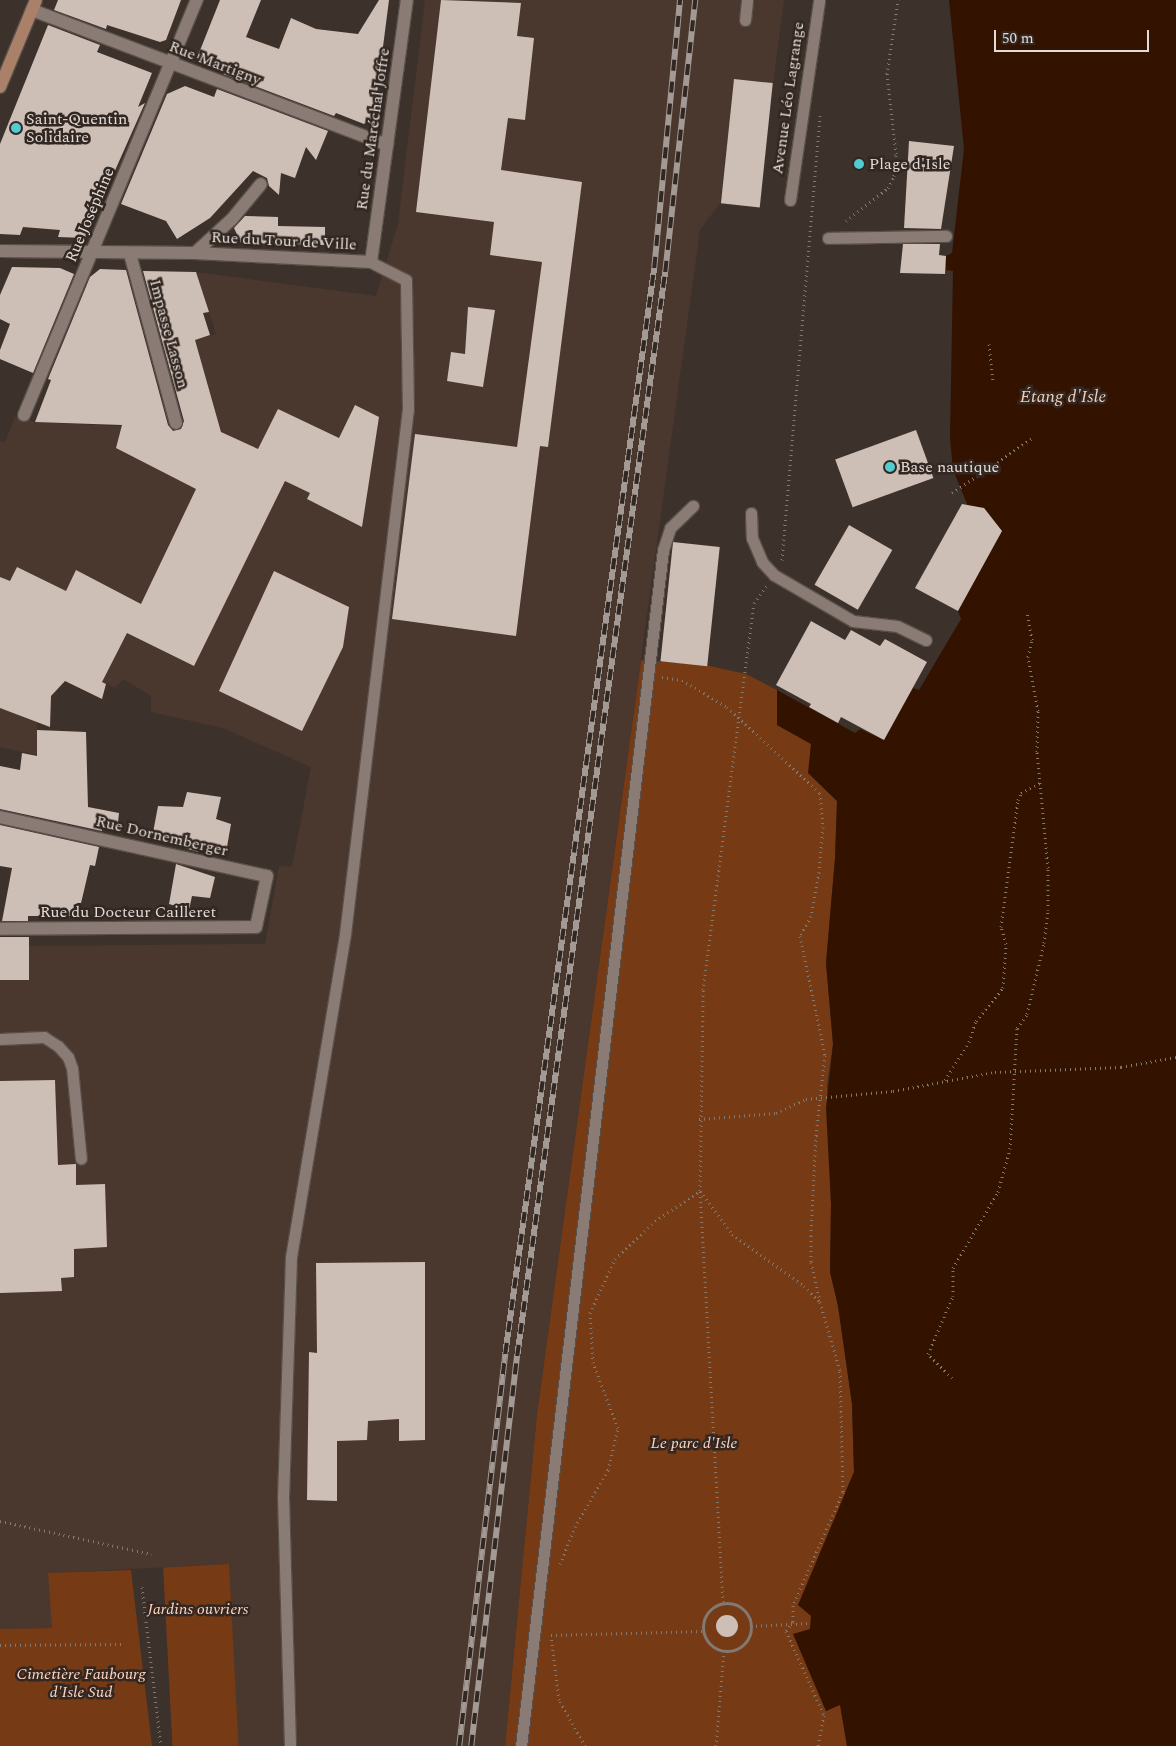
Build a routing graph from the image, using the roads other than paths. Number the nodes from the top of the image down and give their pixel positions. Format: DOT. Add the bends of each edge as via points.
graph roads {
  1 [pos="197,0"];
  2 [pos="407,0"];
  3 [pos="747,0"];
  4 [pos="819,0"];
  5 [pos="34,5"];
  6 [pos="745,20"];
  7 [pos="170,63"];
  8 [pos="0,87"];
  9 [pos="387,145"];
  10 [pos="261,184"];
  11 [pos="790,200"];
  12 [pos="946,236"];
  13 [pos="828,238"];
  14 [pos="0,251"];
  15 [pos="91,253"];
  16 [pos="195,253"];
  17 [pos="130,254"];
  18 [pos="371,262"];
  19 [pos="24,414"];
  20 [pos="176,423"];
  21 [pos="693,506"];
  22 [pos="751,513"];
  23 [pos="926,640"];
  24 [pos="0,816"];
  25 [pos="256,927"];
  26 [pos="0,929"];
  27 [pos="0,1039"];
  28 [pos="81,1159"];
  29 [pos="290,1746"];
  30 [pos="521,1746"];
  1 -- 7 [label="street, Rue Joséphine"];
  2 -- 9 [label="street, Rue du Maréchal Joffre"];
  3 -- 6 [label="lane"];
  4 -- 11 [label="lane, Avenue Léo Lagrange"];
  5 -- 7 [label="street, Rue Martigny"];
  5 -- 8 [label="main road"];
  7 -- 9 [label="street, Rue Martigny"];
  7 -- 15 [label="street, Rue Joséphine"];
  9 -- 18 [label="street, Rue du Maréchal Joffre"];
  10 -- 16 [label="street, Rue du Tour de Ville" via="232,219"];
  12 -- 13 [label="lane"];
  14 -- 15 [label="street, Rue du Tour de Ville"];
  15 -- 17 [label="street, Rue du Tour de Ville"];
  15 -- 19 [label="street, Rue Joséphine"];
  16 -- 17 [label="street, Rue du Tour de Ville"];
  16 -- 18 [label="street, Rue du Tour de Ville"];
  17 -- 20 [label="street, Impasse Lasson"];
  18 -- 29 [label="lane" via="406,280 408,409 345,934 291,1257 283,1498"];
  21 -- 30 [label="lane" via="670,528 663,550"];
  22 -- 23 [label="lane" via="752,538 762,562 774,576 853,621 897,626"];
  24 -- 25 [label="street, Rue Dornemberger" via="267,876"];
  25 -- 26 [label="street, Rue du Docteur Cailleret"];
  27 -- 28 [label="lane" via="44,1037 68,1057 72,1068"];
}
